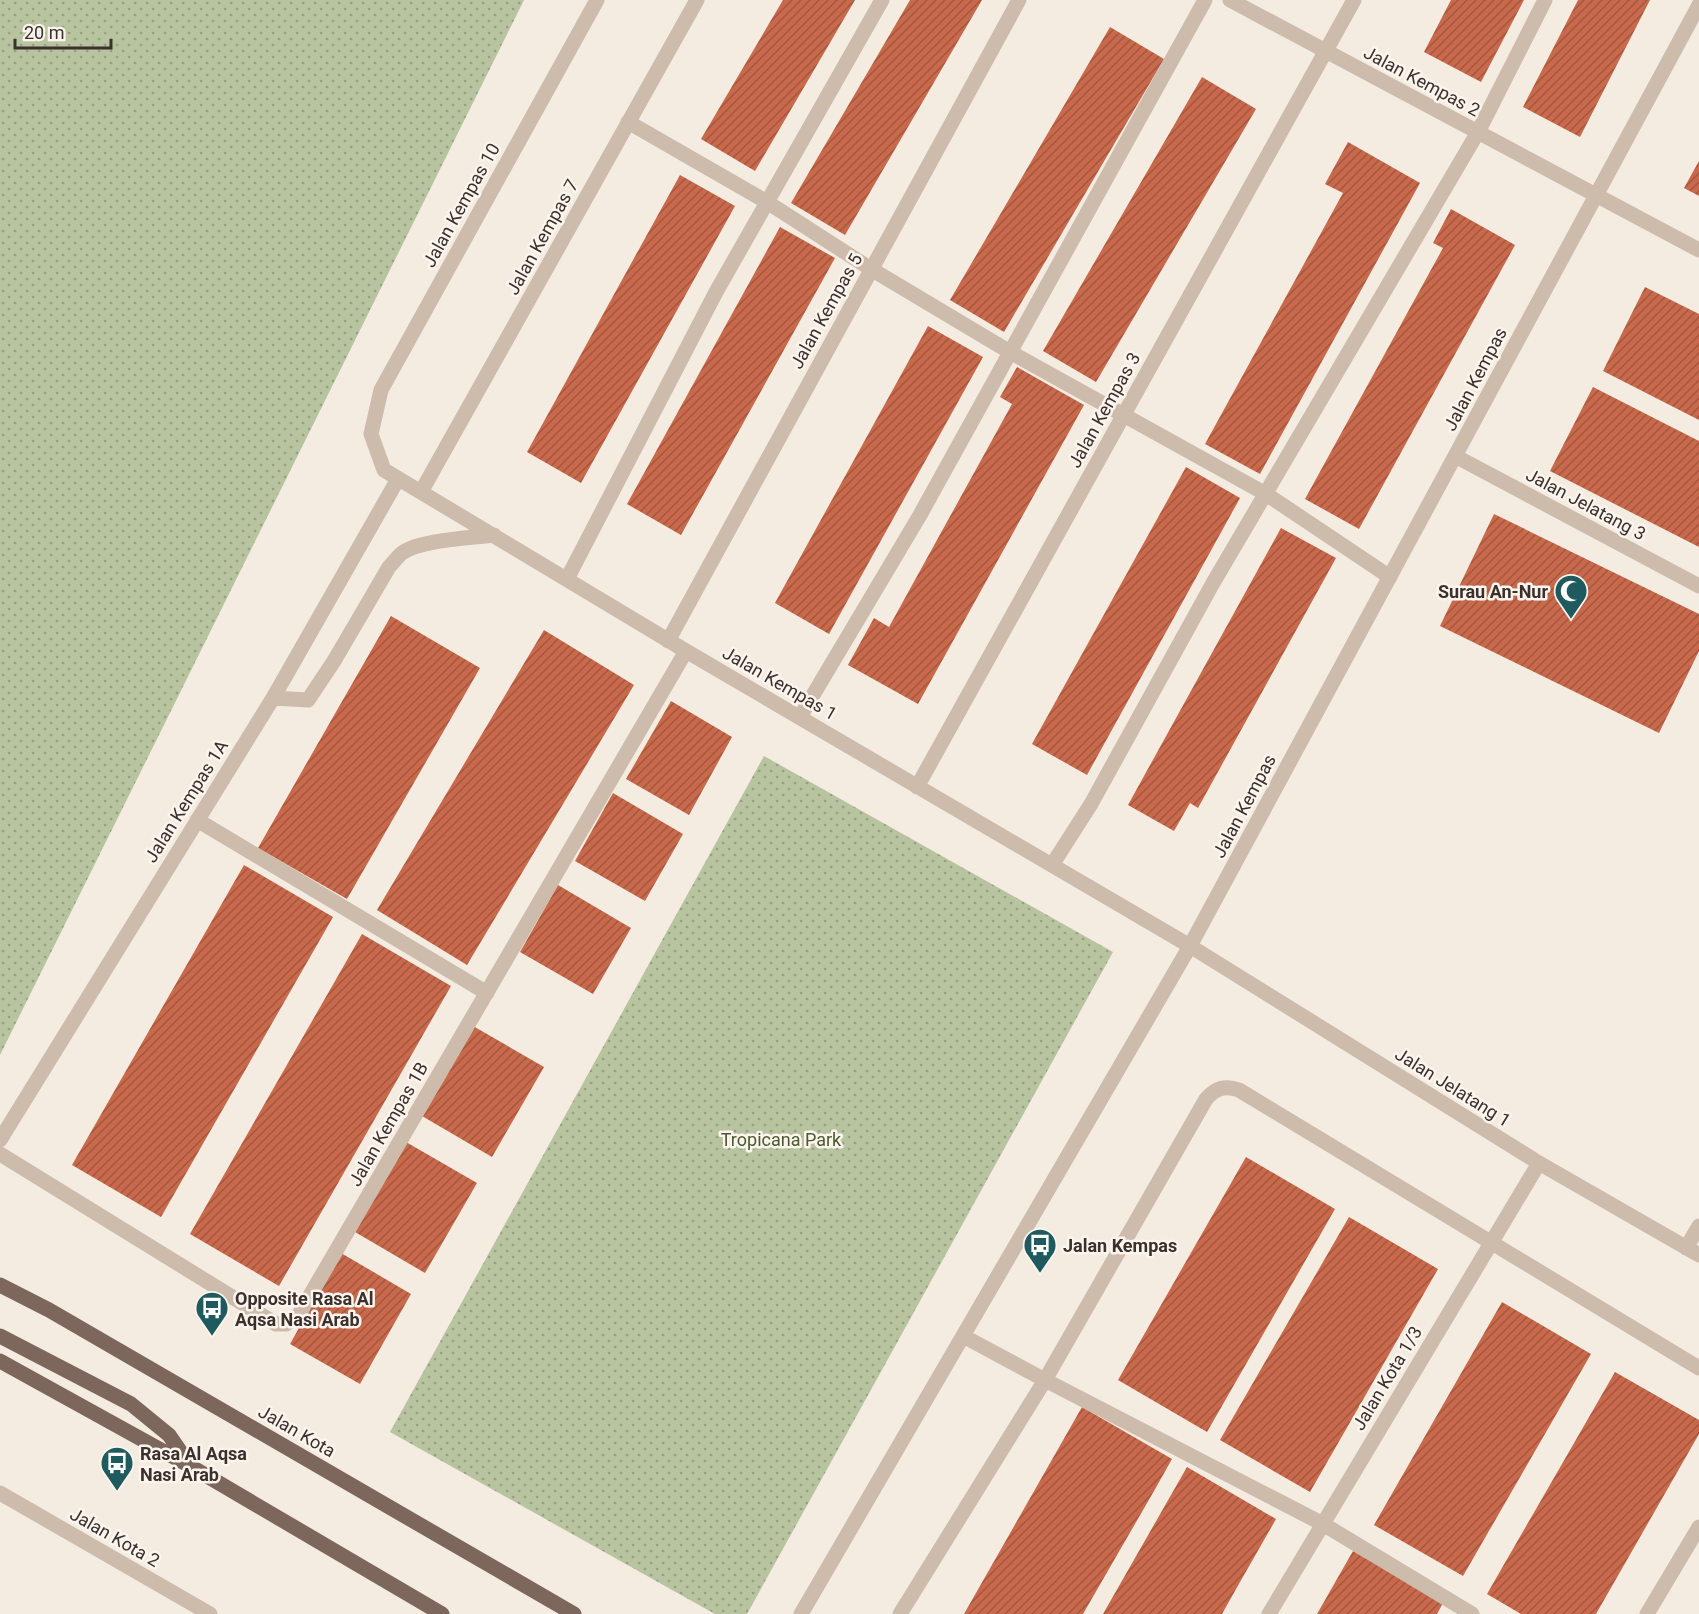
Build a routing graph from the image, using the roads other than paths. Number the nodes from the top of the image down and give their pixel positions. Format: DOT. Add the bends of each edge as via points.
graph roads {
  1 [pos="597,0"];
  2 [pos="697,0"];
  3 [pos="882,0"];
  4 [pos="1019,0"];
  5 [pos="1205,0"];
  6 [pos="1230,0"];
  7 [pos="1354,0"];
  8 [pos="1545,0"];
  9 [pos="1699,5"];
  10 [pos="1325,52"];
  11 [pos="628,122"];
  12 [pos="1478,132"];
  13 [pos="1597,194"];
  14 [pos="766,202"];
  15 [pos="1699,250"];
  16 [pos="871,269"];
  17 [pos="1010,352"];
  18 [pos="1124,414"];
  19 [pos="371,434"];
  20 [pos="1455,456"];
  21 [pos="398,479"];
  22 [pos="421,492"];
  23 [pos="1266,494"];
  24 [pos="494,535"];
  25 [pos="1390,577"];
  26 [pos="567,579"];
  27 [pos="1699,586"];
  28 [pos="668,641"];
  29 [pos="686,651"];
  30 [pos="273,698"];
  31 [pos="800,717"];
  32 [pos="917,787"];
  33 [pos="197,820"];
  34 [pos="1052,865"];
  35 [pos="1190,946"];
  36 [pos="487,993"];
  37 [pos="0,1140"];
  38 [pos="0,1154"];
  39 [pos="1539,1163"];
  40 [pos="1699,1226"];
  41 [pos="1490,1242"];
  42 [pos="1693,1251"];
  43 [pos="0,1285"];
  44 [pos="0,1336"];
  45 [pos="963,1336"];
  46 [pos="0,1361"];
  47 [pos="1699,1368"];
  48 [pos="1045,1380"];
  49 [pos="190,1466"];
  50 [pos="0,1493"];
  51 [pos="1323,1524"];
  52 [pos="1699,1527"];
  53 [pos="210,1614"];
  54 [pos="442,1614"];
  55 [pos="574,1614"];
  56 [pos="801,1614"];
  57 [pos="900,1614"];
  58 [pos="1269,1614"];
  59 [pos="1472,1614"];
  60 [pos="1647,1614"];
  1 -- 19 [label="street, Jalan Kempas 10" via="381,390"];
  2 -- 11 [label="street, Jalan Kempas 7"];
  3 -- 14 [label="street"];
  4 -- 16 [label="street, Jalan Kempas 5"];
  5 -- 17 [label="street"];
  6 -- 10 [label="street, Jalan Kempas 2"];
  7 -- 10 [label="street, Jalan Kempas 3"];
  8 -- 12 [label="street"];
  9 -- 13 [label="street, Jalan Kempas"];
  10 -- 12 [label="street, Jalan Kempas 2"];
  10 -- 18 [label="street, Jalan Kempas 3"];
  11 -- 14 [label="street"];
  11 -- 22 [label="street, Jalan Kempas 7"];
  12 -- 13 [label="street, Jalan Kempas 2"];
  12 -- 23 [label="street"];
  13 -- 15 [label="street, Jalan Kempas 2"];
  13 -- 20 [label="street, Jalan Kempas"];
  14 -- 16 [label="street"];
  14 -- 26 [label="street"];
  16 -- 17 [label="street"];
  16 -- 28 [label="street, Jalan Kempas 5"];
  17 -- 18 [label="street"];
  17 -- 31 [label="street" via="920,515"];
  18 -- 23 [label="street"];
  18 -- 32 [label="street, Jalan Kempas 3"];
  19 -- 21 [label="street, Jalan Kempas 1" via="384,470"];
  20 -- 25 [label="street, Jalan Kempas"];
  20 -- 27 [label="street, Jalan Jelatang 3"];
  21 -- 22 [label="street, Jalan Kempas 1"];
  21 -- 30 [label="street, Jalan Kempas 1A"];
  22 -- 24 [label="street, Jalan Kempas 1"];
  23 -- 25 [label="street"];
  23 -- 34 [label="street" via="1091,804"];
  24 -- 26 [label="street, Jalan Kempas 1"];
  24 -- 30 [label="street" via="430,544 401,554 389,567 308,700"];
  25 -- 35 [label="street, Jalan Kempas"];
  26 -- 28 [label="street, Jalan Kempas 1"];
  28 -- 29 [label="street, Jalan Kempas 1"];
  29 -- 31 [label="street, Jalan Kempas 1"];
  29 -- 36 [label="street, Jalan Kempas 1B"];
  30 -- 33 [label="street, Jalan Kempas 1A"];
  31 -- 32 [label="street, Jalan Kempas 1"];
  32 -- 34 [label="street, Jalan Kempas 1"];
  33 -- 36 [label="street"];
  33 -- 37 [label="street, Jalan Kempas 1A"];
  34 -- 35 [label="street, Jalan Kempas 1"];
  35 -- 39 [label="street, Jalan Jelatang 1"];
  35 -- 45 [label="street, Jalan Kempas"];
  36 -- 38 [label="street, Jalan Kempas 1B" via="298,1316 286,1324 276,1324"];
  39 -- 41 [label="street, Jalan Kota 1/3"];
  39 -- 42 [label="street, Jalan Jelatang 1"];
  40 -- 42 [label="street"];
  41 -- 47 [label="street"];
  41 -- 48 [label="street" via="1239,1090 1221,1088 1206,1099"];
  41 -- 51 [label="street, Jalan Kota 1/3"];
  43 -- 55 [label="main road, Jalan Kota"];
  44 -- 49 [label="main road" via="131,1404 169,1435"];
  45 -- 48 [label="street"];
  45 -- 56 [label="street, Jalan Kempas"];
  46 -- 49 [label="main road"];
  48 -- 51 [label="street"];
  48 -- 57 [label="street"];
  49 -- 54 [label="main road"];
  50 -- 53 [label="street, Jalan Kota 2"];
  51 -- 58 [label="street, Jalan Kota 1/3"];
  51 -- 59 [label="street"];
  52 -- 60 [label="street"];
}
